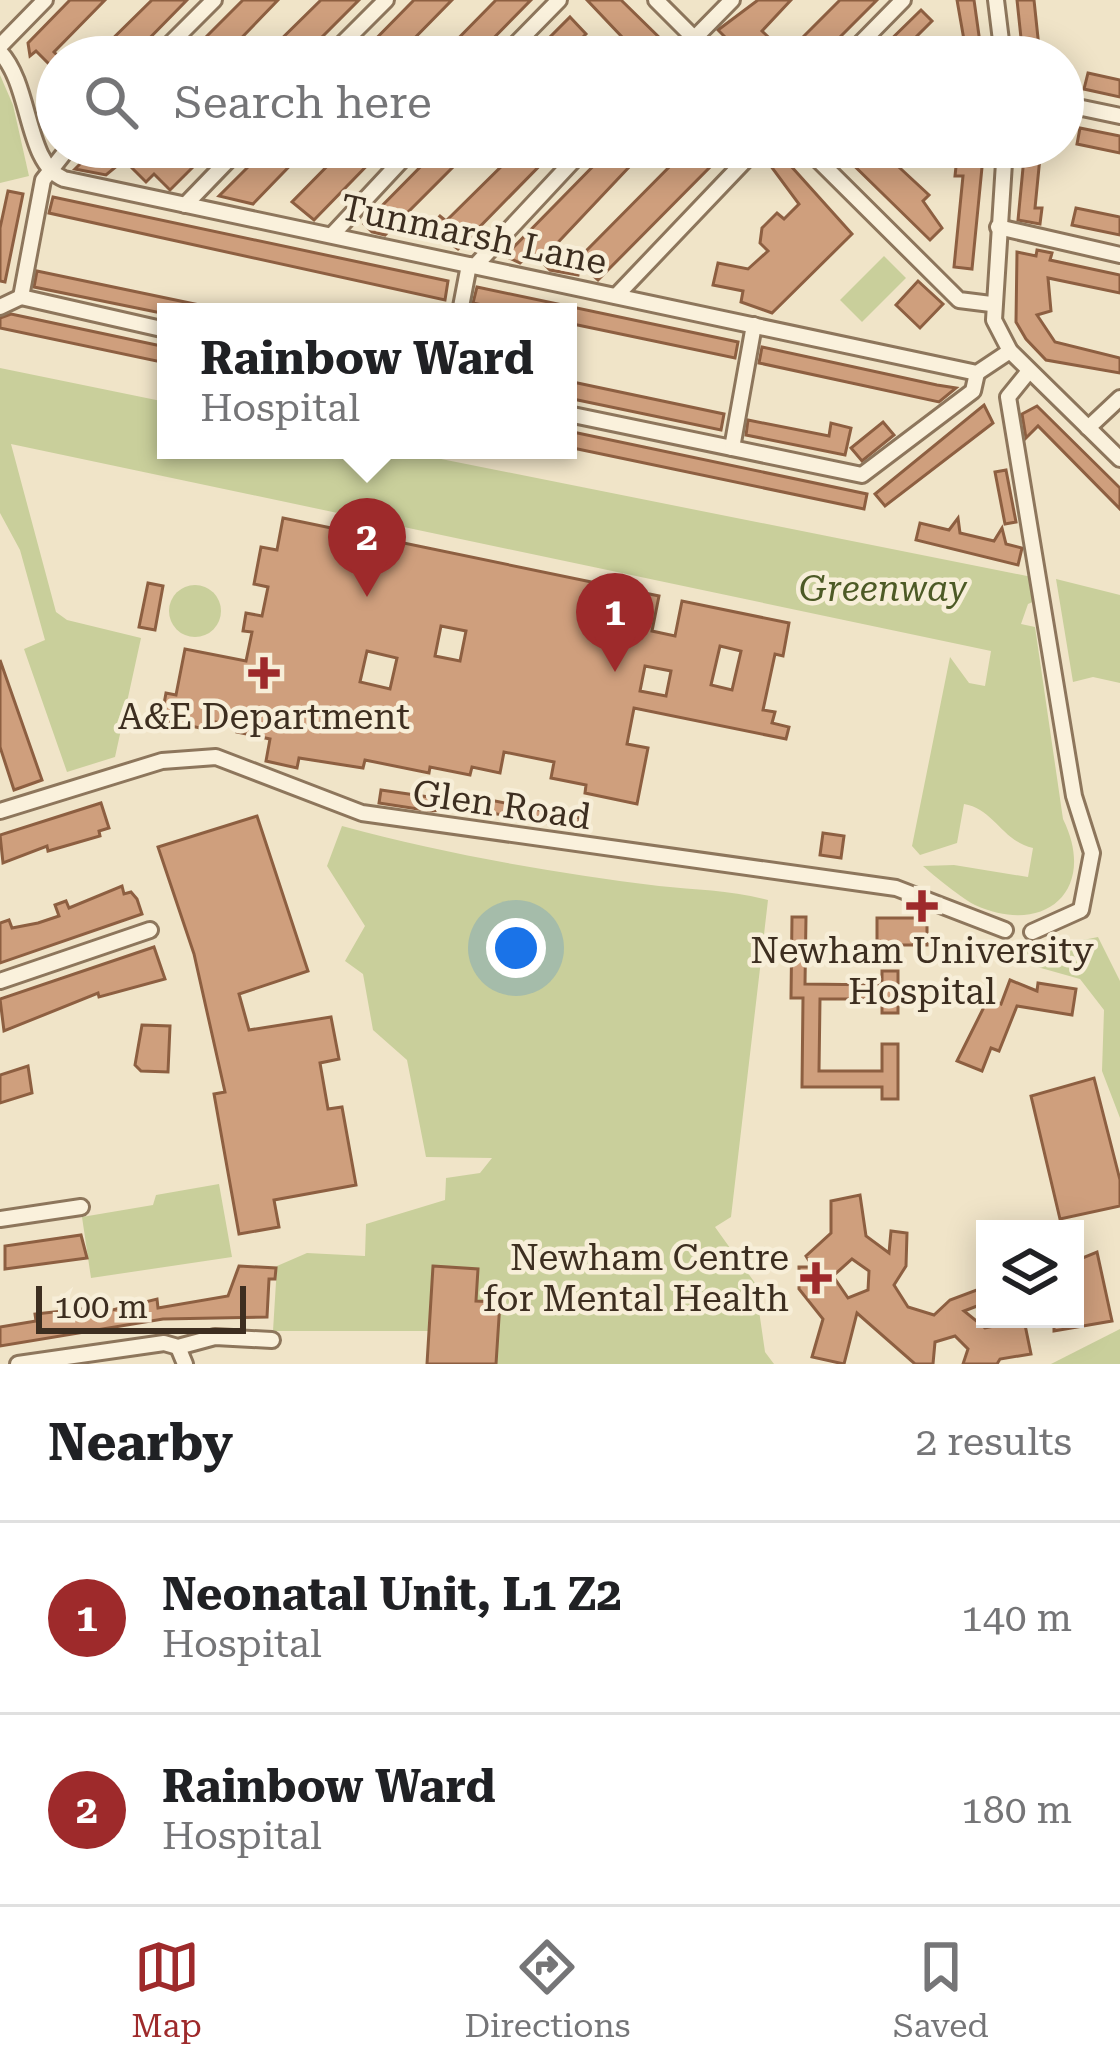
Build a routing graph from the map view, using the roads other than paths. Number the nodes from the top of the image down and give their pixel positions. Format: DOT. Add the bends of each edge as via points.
graph roads {
  1 [pos="45,0"];
  2 [pos="214,0"];
  3 [pos="386,0"];
  4 [pos="559,0"];
  5 [pos="656,0"];
  6 [pos="732,0"];
  7 [pos="903,0"];
  8 [pos="996,0"];
  9 [pos="178,36"];
  10 [pos="350,36"];
  11 [pos="524,36"];
  12 [pos="692,36"];
  13 [pos="698,36"];
  14 [pos="868,36"];
  15 [pos="1000,36"];
  16 [pos="0,49"];
  17 [pos="1084,108"];
  18 [pos="1120,116"];
  19 [pos="36,133"];
  20 [pos="221,168"];
  21 [pos="394,168"];
  22 [pos="566,168"];
  23 [pos="738,168"];
  24 [pos="826,168"];
  25 [pos="1003,168"];
  26 [pos="47,169"];
  27 [pos="185,205"];
  28 [pos="998,227"];
  29 [pos="332,235"];
  30 [pos="1120,255"];
  31 [pos="472,265"];
  32 [pos="616,296"];
  33 [pos="21,297"];
  34 [pos="462,303"];
  35 [pos="991,304"];
  36 [pos="0,308"];
  37 [pos="754,325"];
  38 [pos="157,328"];
  39 [pos="1010,351"];
  40 [pos="1029,371"];
  41 [pos="977,373"];
  42 [pos="1120,398"];
  43 [pos="577,416"];
  44 [pos="1088,428"];
  45 [pos="732,448"];
  46 [pos="1120,459"];
  47 [pos="2,805"];
  48 [pos="1005,929"];
  49 [pos="150,930"];
  50 [pos="1032,932"];
  51 [pos="0,981"];
  52 [pos="81,1207"];
  53 [pos="0,1219"];
  54 [pos="272,1340"];
  55 [pos="178,1347"];
  56 [pos="18,1364"];
  57 [pos="184,1364"];
  1 -- 16 [label="street"];
  2 -- 9 [label="street"];
  3 -- 10 [label="street"];
  4 -- 11 [label="street"];
  5 -- 12 [label="street"];
  6 -- 13 [label="street"];
  7 -- 14 [label="street"];
  8 -- 15 [label="street"];
  16 -- 19 [label="street"];
  17 -- 18 [label="street"];
  20 -- 27 [label="street"];
  21 -- 29 [label="street"];
  22 -- 31 [label="street"];
  23 -- 32 [label="street"];
  24 -- 35 [label="street" via="959,300"];
  25 -- 28 [label="street"];
  26 -- 27 [label="street, Tunmarsh Lane"];
  26 -- 33 [label="street"];
  27 -- 29 [label="street, Tunmarsh Lane"];
  28 -- 30 [label="street"];
  28 -- 35 [label="street"];
  29 -- 31 [label="street, Tunmarsh Lane"];
  31 -- 32 [label="street, Tunmarsh Lane"];
  31 -- 34 [label="street"];
  32 -- 37 [label="street, Tunmarsh Lane"];
  33 -- 36 [label="street"];
  33 -- 38 [label="street"];
  35 -- 39 [label="street"];
  37 -- 41 [label="street, Tunmarsh Lane"];
  37 -- 45 [label="street"];
  39 -- 40 [label="street"];
  39 -- 41 [label="street"];
  40 -- 44 [label="street"];
  40 -- 50 [label="street" via="1006,407 1074,796 1092,853 1082,910"];
  41 -- 45 [label="street" via="974,391 870,473"];
  42 -- 44 [label="street"];
  43 -- 45 [label="street"];
  44 -- 46 [label="street"];
  47 -- 48 [label="street, Glen Road" via="162,761 215,757 362,813 896,888"];
  49 -- 51 [label="street"];
  52 -- 53 [label="street"];
  54 -- 55 [label="street" via="214,1337"];
  55 -- 56 [label="street"];
  55 -- 57 [label="street"];
}
